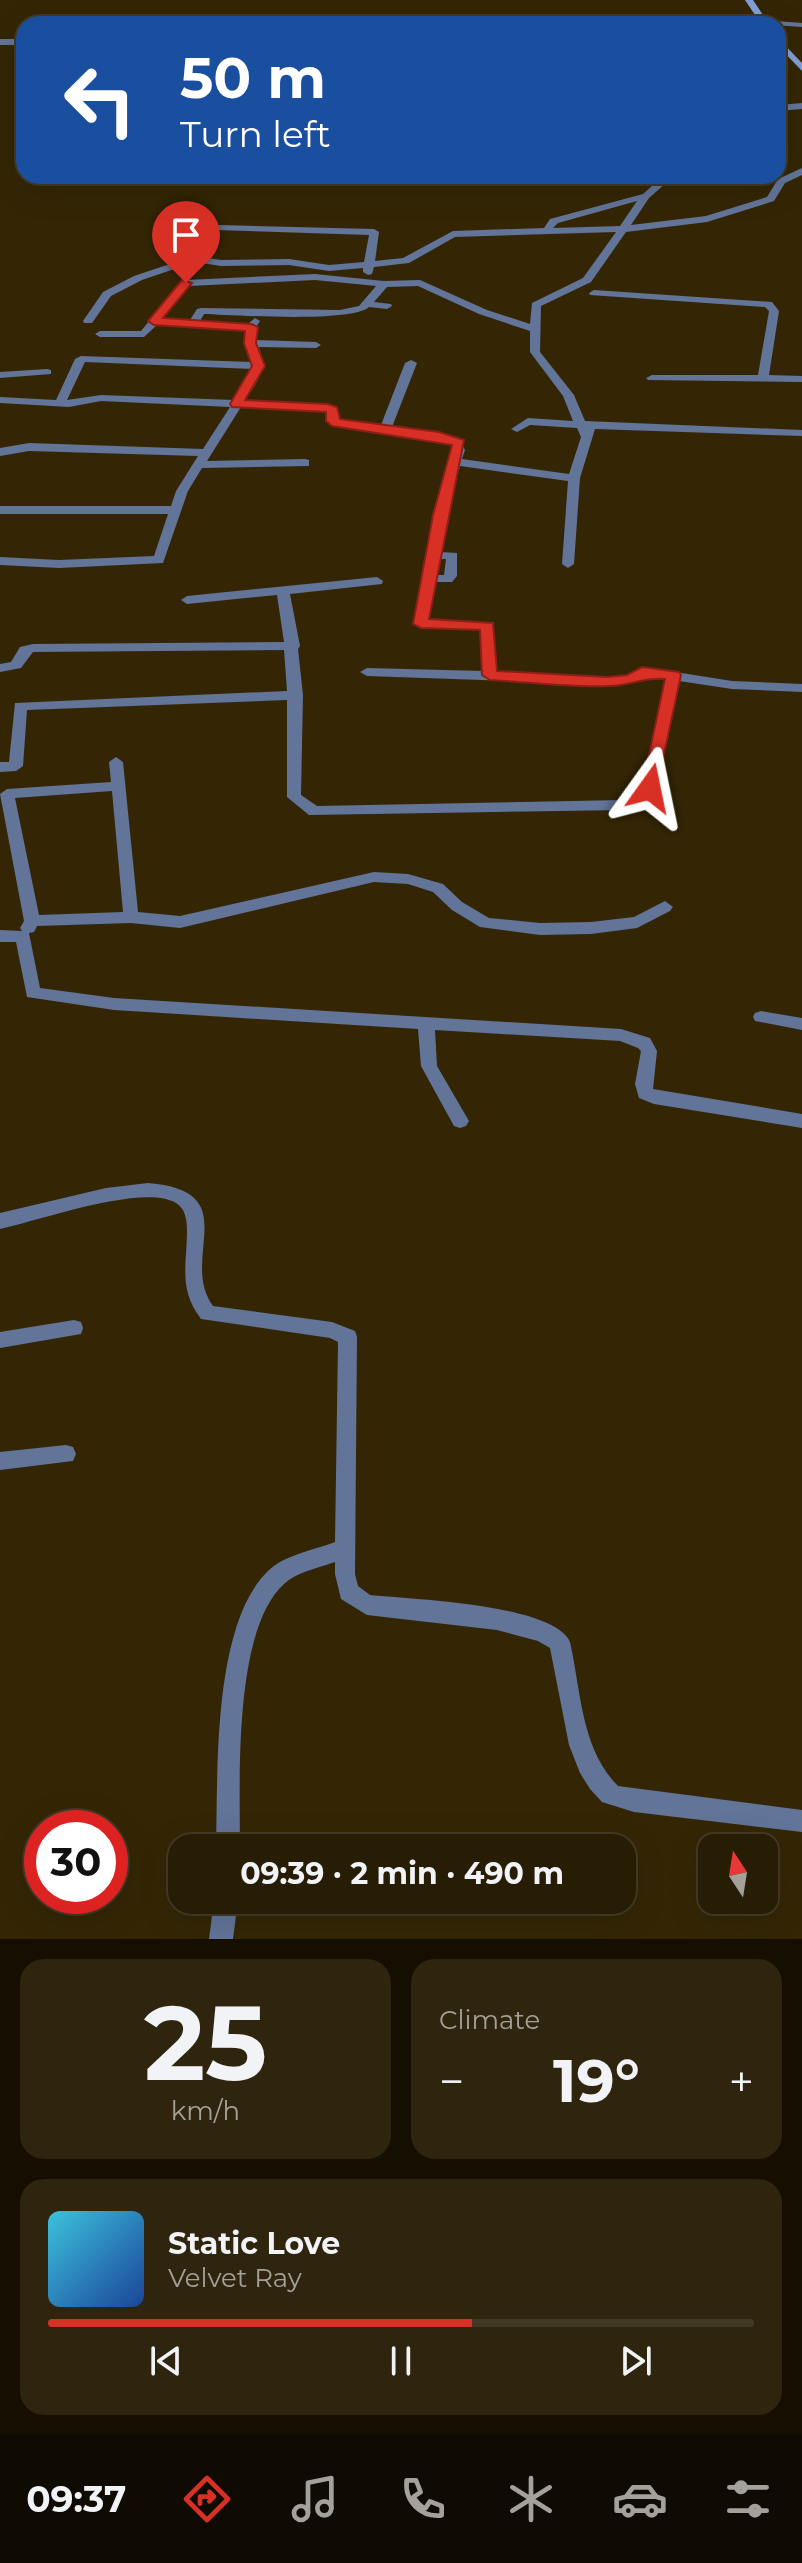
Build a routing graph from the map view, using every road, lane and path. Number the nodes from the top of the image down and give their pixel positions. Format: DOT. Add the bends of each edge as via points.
graph roads {
  1 [pos="0,42"];
  2 [pos="14,42"];
  3 [pos="786,50"];
  4 [pos="802,68"];
  5 [pos="660,184"];
  6 [pos="779,184"];
  7 [pos="646,196"];
  8 [pos="184,226"];
  9 [pos="622,229"];
  10 [pos="544,231"];
  11 [pos="370,263"];
  12 [pos="367,284"];
  13 [pos="384,284"];
  14 [pos="594,293"];
  15 [pos="367,304"];
  16 [pos="387,306"];
  17 [pos="260,312"];
  18 [pos="88,321"];
  19 [pos="154,321"];
  20 [pos="193,324"];
  21 [pos="251,327"];
  22 [pos="535,329"];
  23 [pos="100,334"];
  24 [pos="250,343"];
  25 [pos="316,345"];
  26 [pos="411,363"];
  27 [pos="258,366"];
  28 [pos="47,372"];
  29 [pos="0,375"];
  30 [pos="652,378"];
  31 [pos="763,379"];
  32 [pos="802,379"];
  33 [pos="0,400"];
  34 [pos="60,403"];
  35 [pos="237,404"];
  36 [pos="585,428"];
  37 [pos="385,429"];
  38 [pos="517,429"];
  39 [pos="802,433"];
  40 [pos="0,452"];
  41 [pos="205,453"];
  42 [pos="457,462"];
  43 [pos="305,463"];
  44 [pos="197,465"];
  45 [pos="574,478"];
  46 [pos="0,510"];
  47 [pos="176,510"];
  48 [pos="432,555"];
  49 [pos="0,561"];
  50 [pos="568,564"];
  51 [pos="429,578"];
  52 [pos="377,581"];
  53 [pos="283,592"];
  54 [pos="187,600"];
  55 [pos="293,646"];
  56 [pos="0,668"];
  57 [pos="367,672"];
  58 [pos="490,675"];
  59 [pos="673,675"];
  60 [pos="802,688"];
  61 [pos="296,695"];
  62 [pos="116,762"];
  63 [pos="0,767"];
  64 [pos="118,786"];
  65 [pos="665,907"];
  66 [pos="131,917"];
  67 [pos="28,929"];
  68 [pos="0,936"];
  69 [pos="761,1017"];
  70 [pos="426,1023"];
  71 [pos="802,1024"];
  72 [pos="460,1121"];
  73 [pos="802,1121"];
  74 [pos="0,1221"];
  75 [pos="74,1328"];
  76 [pos="0,1340"];
  77 [pos="66,1454"];
  78 [pos="0,1461"];
  79 [pos="346,1548"];
  80 [pos="802,1821"];
  81 [pos="229,1834"];
  82 [pos="224,1914"];
  83 [pos="221,1939"];
  1 -- 2 [label="lane"];
  3 -- 4 [label="main road"];
  5 -- 7 [label="street"];
  6 -- 9 [label="street" via="771,199 742,211"];
  7 -- 9 [label="street"];
  7 -- 10 [label="street" via="554,221"];
  8 -- 11 [label="street" via="374,232"];
  9 -- 10 [label="street"];
  9 -- 22 [label="street" via="587,280 575,289 557,290 536,305"];
  10 -- 11 [label="street" via="453,234 405,261"];
  11 -- 12 [label="street"];
  11 -- 18 [label="street" via="329,268 194,259 107,294"];
  12 -- 13 [label="street"];
  12 -- 19 [label="street" via="315,277 186,283"];
  13 -- 15 [label="street"];
  13 -- 22 [label="street" via="420,283"];
  14 -- 31 [label="street" via="768,304 774,311"];
  15 -- 16 [label="street"];
  15 -- 17 [label="street" via="340,313"];
  17 -- 20 [label="street" via="201,311"];
  17 -- 21 [label="street"];
  19 -- 20 [label="street"];
  19 -- 23 [label="street" via="144,334"];
  20 -- 21 [label="street"];
  21 -- 24 [label="street"];
  22 -- 36 [label="street" via="535,352"];
  24 -- 25 [label="street"];
  24 -- 27 [label="street"];
  26 -- 37 [label="street"];
  27 -- 34 [label="street" via="81,359"];
  27 -- 35 [label="street"];
  28 -- 29 [label="street"];
  30 -- 31 [label="street"];
  31 -- 32 [label="street"];
  33 -- 34 [label="street"];
  34 -- 35 [label="street" via="101,398"];
  35 -- 37 [label="street" via="327,408 337,423"];
  35 -- 41 [label="street"];
  36 -- 38 [label="street" via="528,421"];
  36 -- 39 [label="street"];
  36 -- 45 [label="street"];
  37 -- 42 [label="street" via="454,439 459,443"];
  40 -- 41 [label="street" via="29,447"];
  41 -- 44 [label="street"];
  42 -- 45 [label="street"];
  42 -- 48 [label="street"];
  43 -- 44 [label="street"];
  44 -- 47 [label="street"];
  45 -- 50 [label="street"];
  46 -- 47 [label="street"];
  47 -- 49 [label="street" via="163,554 152,562"];
  48 -- 51 [label="street"];
  48 -- 51 [label="street" via="453,556 451,576"];
  51 -- 58 [label="street" via="421,624 488,626"];
  52 -- 53 [label="street"];
  53 -- 54 [label="street"];
  53 -- 55 [label="street"];
  55 -- 56 [label="street" via="33,648 25,650 16,665"];
  55 -- 61 [label="street"];
  57 -- 58 [label="street"];
  58 -- 59 [label="street" via="607,682 631,680 642,672"];
  59 -- 60 [label="street" via="732,685"];
  59 -- 61 [label="street" via="648,795 623,805 314,811 294,797"];
  61 -- 63 [label="street" via="20,706 16,766"];
  62 -- 64 [label="street"];
  64 -- 66 [label="street"];
  64 -- 67 [label="street" via="7,794"];
  65 -- 66 [label="street" via="637,922 540,929 486,923 438,888 374,877 180,922"];
  66 -- 67 [label="street"];
  67 -- 68 [label="street"];
  67 -- 70 [label="street" via="33,993 114,1004"];
  69 -- 71 [label="street"];
  70 -- 72 [label="street" via="429,1066"];
  70 -- 73 [label="street" via="635,1038 649,1051 645,1093"];
  74 -- 79 [label="street" via="123,1193 184,1197 196,1217 192,1290 197,1304 208,1313 332,1330 348,1337"];
  75 -- 76 [label="street"];
  77 -- 78 [label="street"];
  79 -- 80 [label="street" via="348,1592 367,1605 516,1622 549,1632 559,1642 582,1750 593,1776 611,1795"];
  79 -- 81 [label="street" via="277,1575 254,1600 234,1685"];
  82 -- 83 [label="street"];
}
